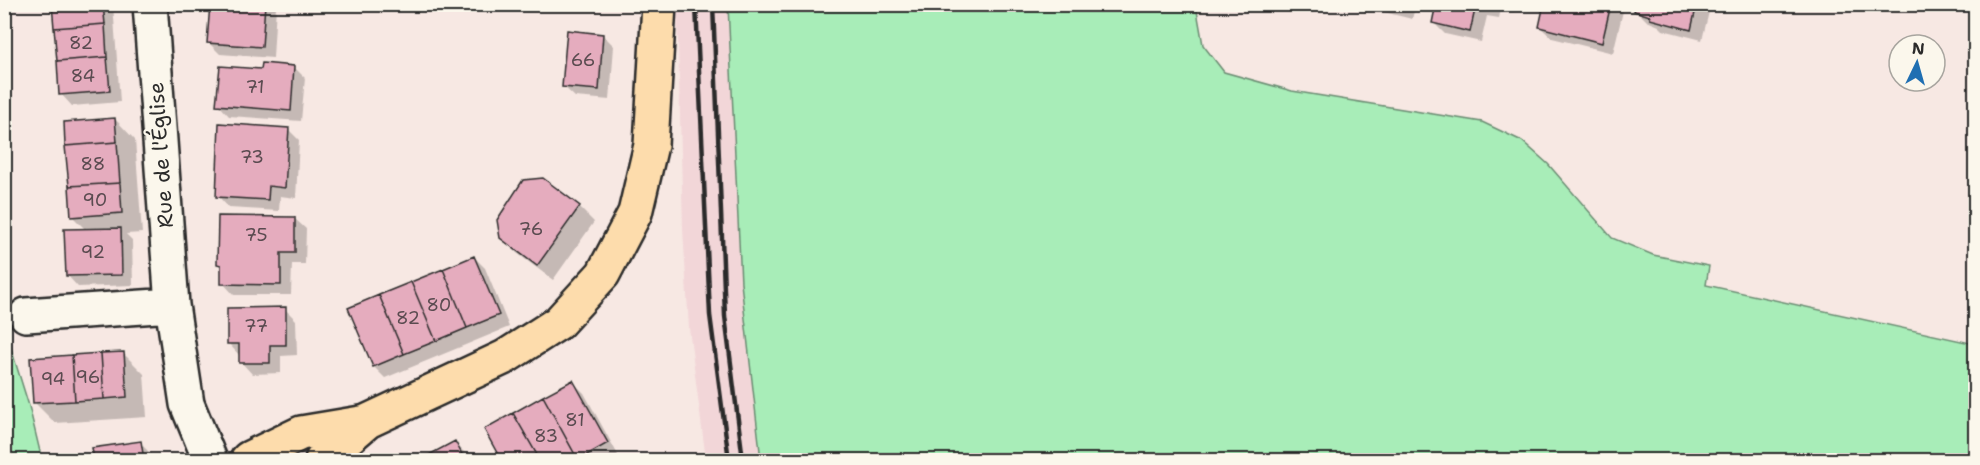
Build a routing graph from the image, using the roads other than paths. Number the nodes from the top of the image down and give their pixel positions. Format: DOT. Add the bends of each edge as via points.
graph roads {
  1 [pos="150,4"];
  2 [pos="659,4"];
  3 [pos="172,305"];
  4 [pos="26,315"];
  5 [pos="368,422"];
  6 [pos="210,460"];
  7 [pos="247,460"];
  8 [pos="322,460"];
  1 -- 3 [label="street, Rue de l'Église"];
  2 -- 5 [label="main road" via="651,145 635,213 603,274 558,323 506,357"];
  3 -- 4 [label="street"];
  3 -- 6 [label="street, Rue de l'Église" via="188,404"];
  5 -- 7 [label="main road" via="301,433"];
  5 -- 8 [label="main road"];
}
